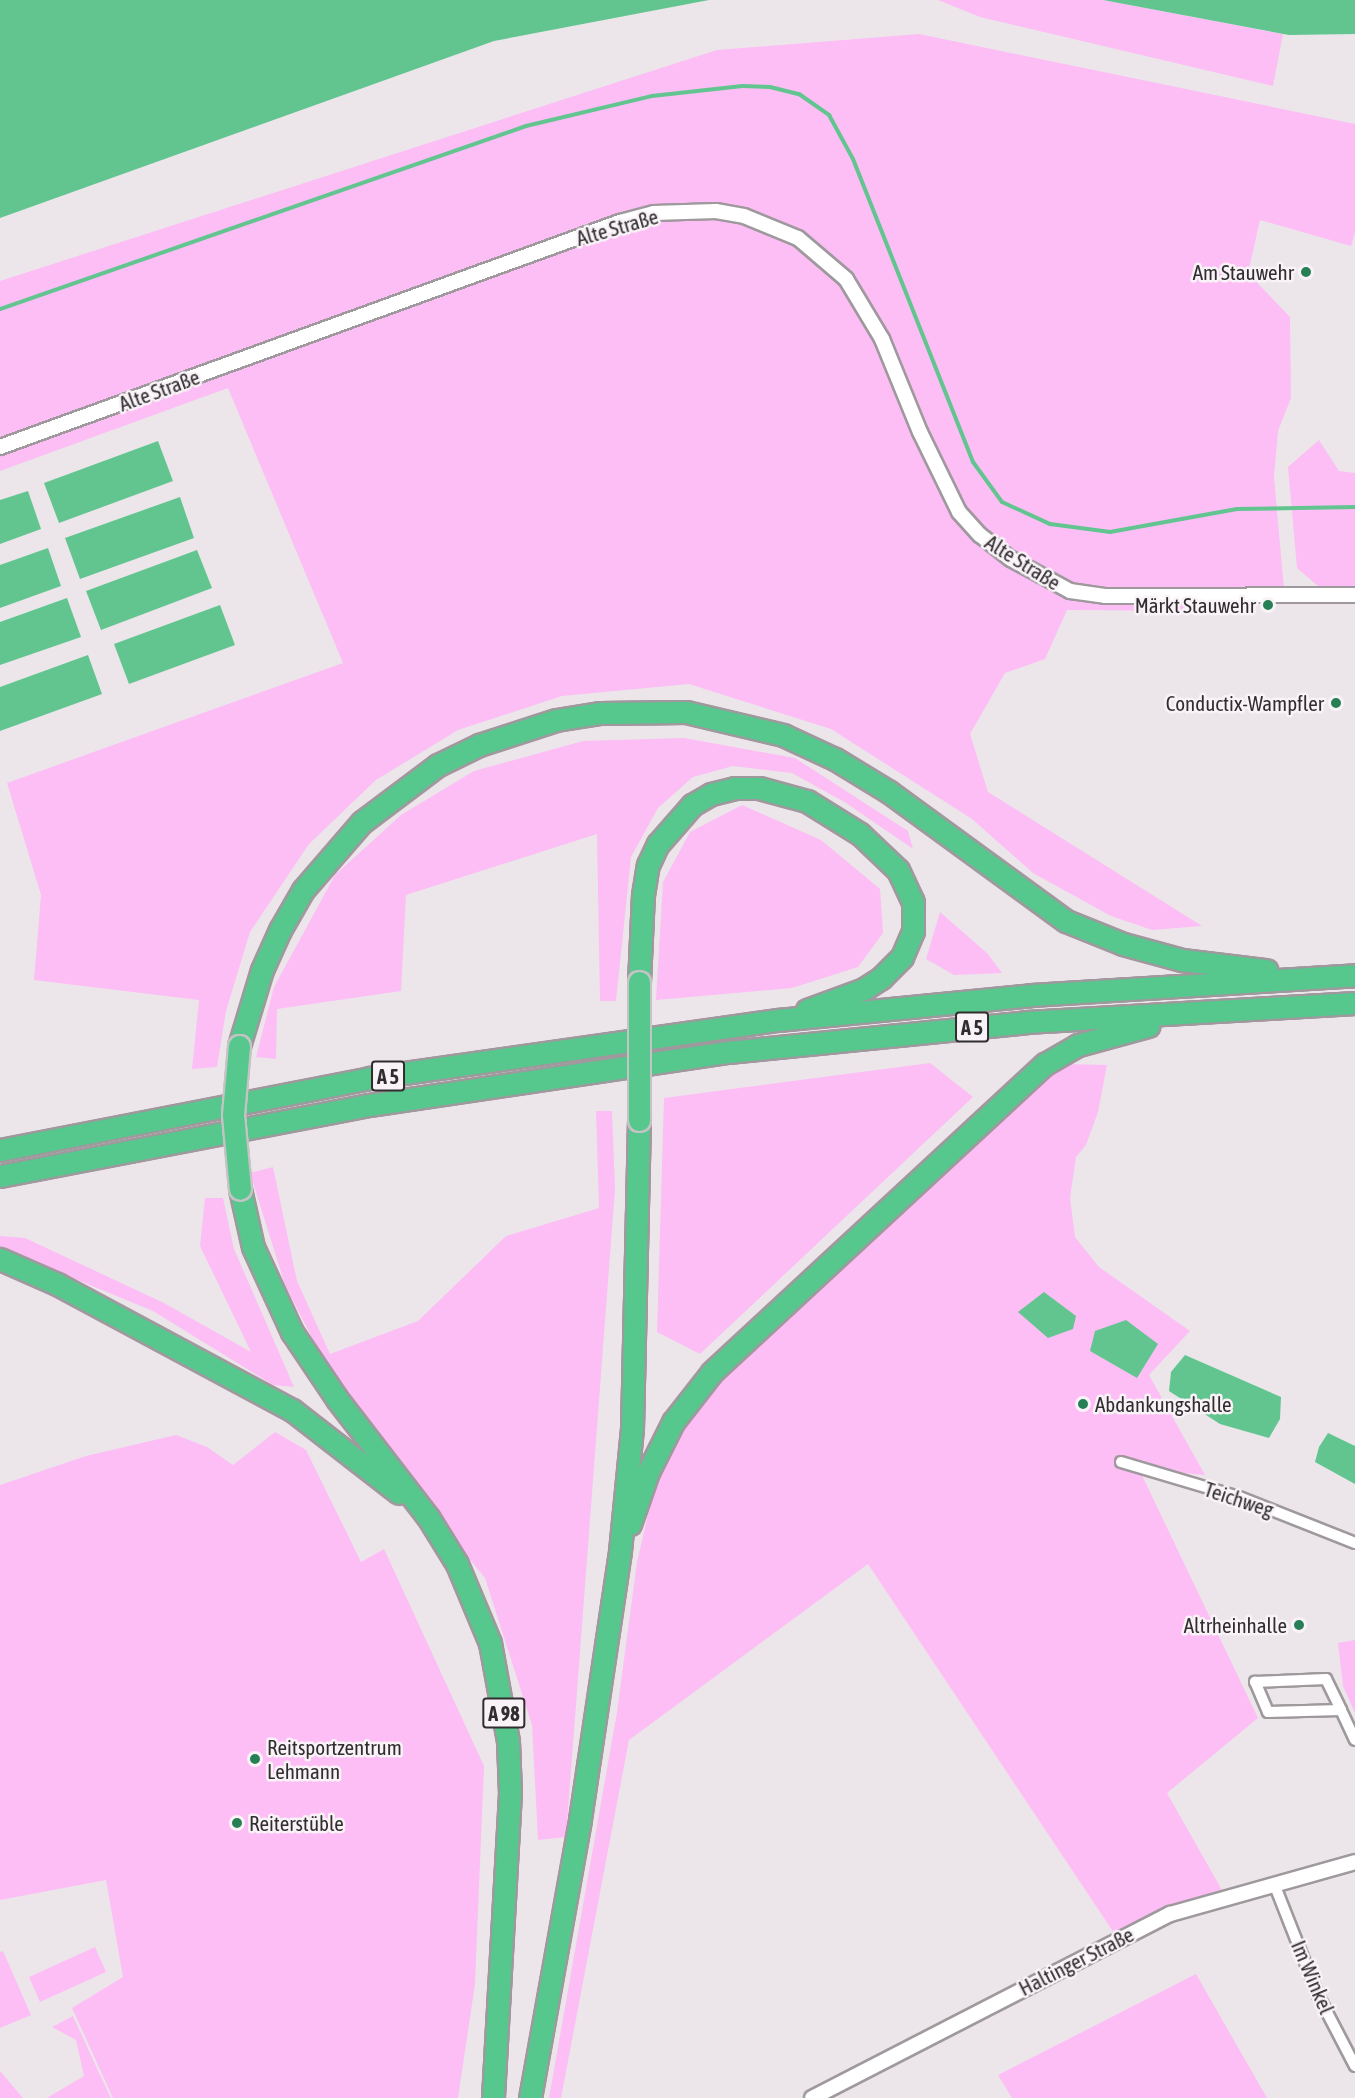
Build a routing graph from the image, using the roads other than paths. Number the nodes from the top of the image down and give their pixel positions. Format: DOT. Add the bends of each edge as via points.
graph roads {
  1 [pos="0,447"];
  2 [pos="1355,596"];
  3 [pos="1355,975"];
  4 [pos="1318,976"];
  5 [pos="1355,1003"];
  6 [pos="1216,1010"];
  7 [pos="778,1020"];
  8 [pos="0,1150"];
  9 [pos="0,1176"];
  10 [pos="0,1259"];
  11 [pos="1121,1462"];
  12 [pos="428,1517"];
  13 [pos="1355,1543"];
  14 [pos="620,1551"];
  15 [pos="1341,1710"];
  16 [pos="1354,1734"];
  17 [pos="1355,1862"];
  18 [pos="1275,1886"];
  19 [pos="1355,2066"];
  20 [pos="494,2098"];
  21 [pos="530,2098"];
  22 [pos="812,2098"];
  1 -- 2 [label="street, Alte Straße" via="620,222 654,213 716,211 744,216 798,238 846,279 882,339 920,432 959,512 980,536 1011,559 1070,591 1081,593"];
  3 -- 4 [label="highway, A 5"];
  4 -- 7 [label="highway, A 5" via="1032,995"];
  4 -- 12 [label="highway, bridge" via="1182,960 1123,944 1066,921 889,792 835,759 783,735 686,712 600,713 555,720 479,745 438,765 363,822 303,890 262,970 239,1047 233,1115 240,1189 253,1247 292,1332"];
  5 -- 6 [label="highway, A 5"];
  6 -- 9 [label="highway, A 5" via="1026,1022 728,1052 347,1109"];
  6 -- 14 [label="highway" via="1078,1044 1025,1081 691,1396 656,1455"];
  7 -- 8 [label="highway, A 5" via="369,1078"];
  7 -- 14 [label="highway, bridge" via="864,989 881,978 902,957 913,930 913,902 887,857 834,816 784,793 735,788 711,794 692,805 671,826 648,865 639,982 632,1428"];
  10 -- 12 [label="highway" via="57,1284 262,1393 344,1446"];
  11 -- 13 [label="street, Teichweg" via="1239,1497"];
  12 -- 20 [label="highway, A 98" via="478,1610 497,1675 508,1741 508,1855"];
  14 -- 21 [label="highway" via="580,1819"];
  15 -- 15 [label="street" via="1326,1679 1255,1682 1268,1712"];
  15 -- 16 [label="street"];
  17 -- 18 [label="street, Haltinger Straße"];
  18 -- 19 [label="street, Im Winkel" via="1318,1995"];
  18 -- 22 [label="street, Haltinger Straße" via="1170,1914"];
}
